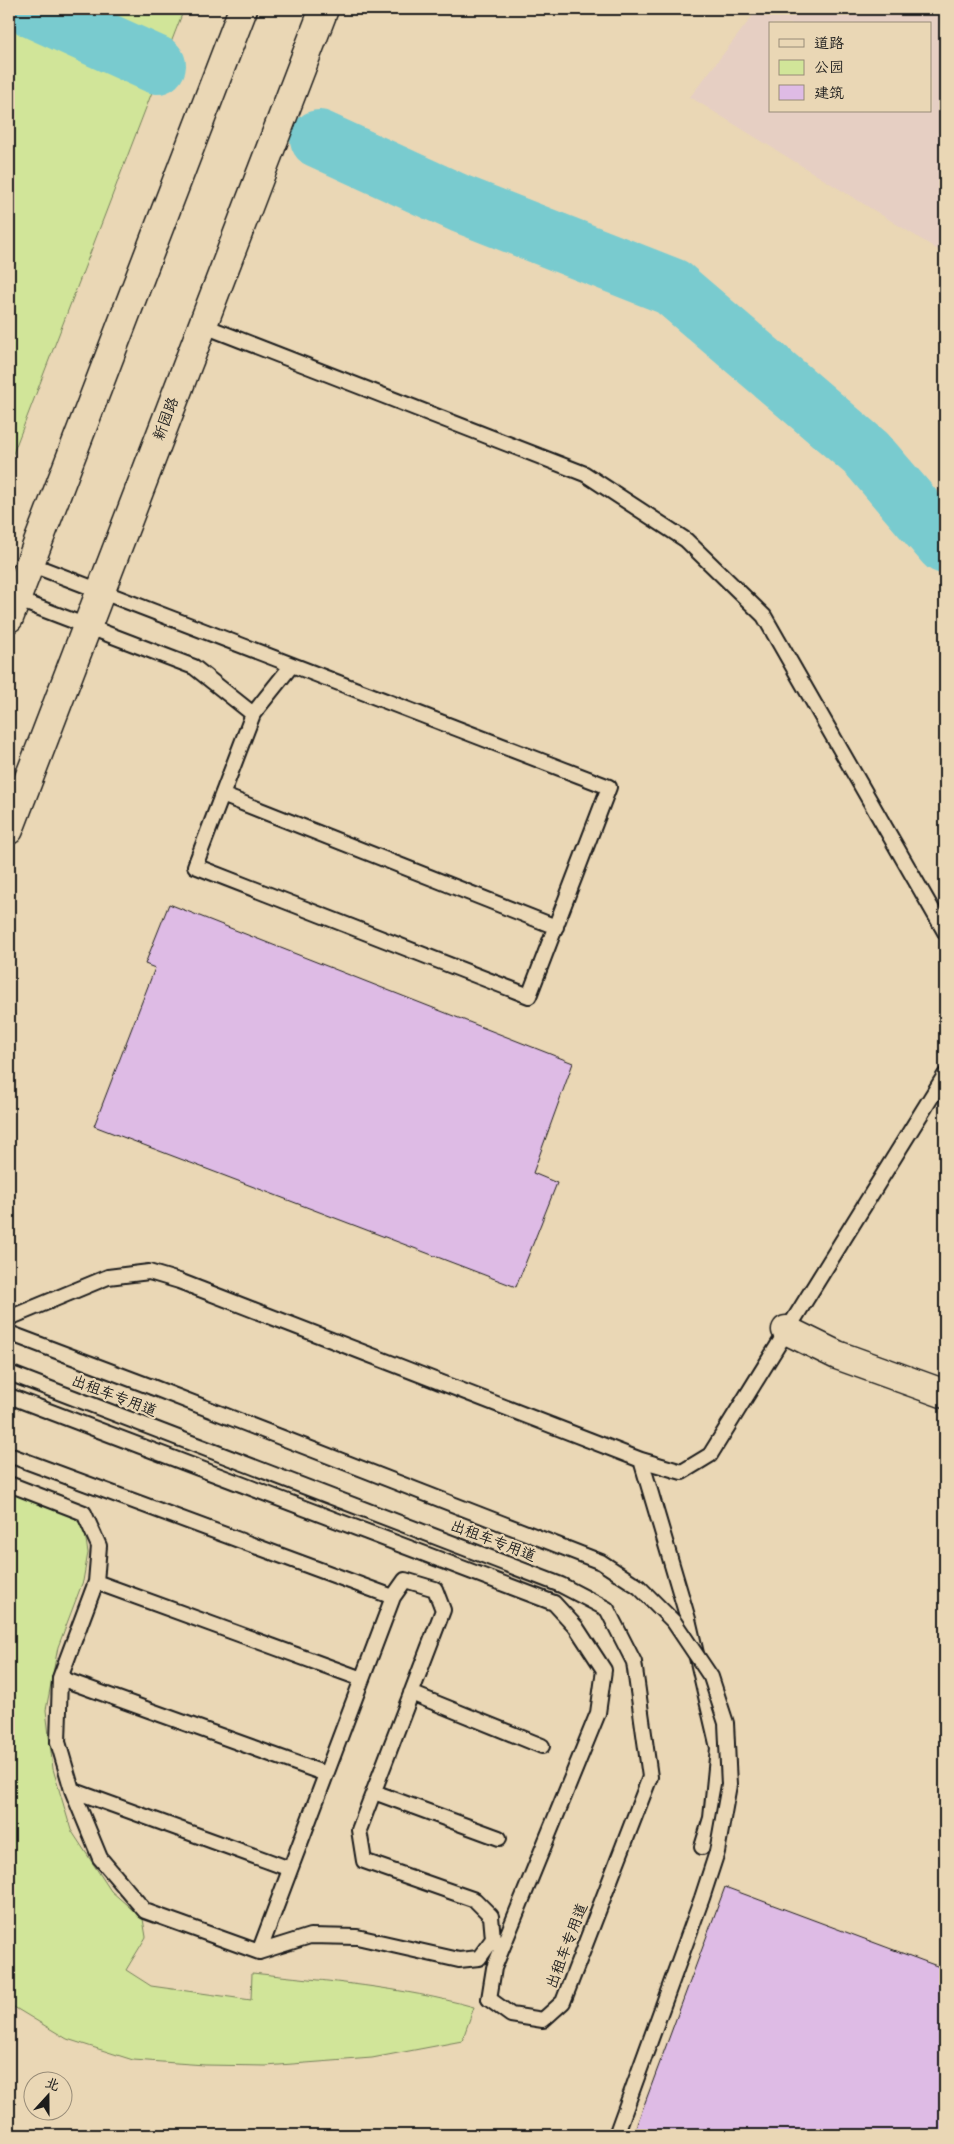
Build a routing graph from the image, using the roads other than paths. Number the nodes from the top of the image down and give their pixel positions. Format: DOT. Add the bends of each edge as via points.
graph roads {
  1 [pos="243,9"];
  2 [pos="324,9"];
  3 [pos="202,325"];
  4 [pos="30,564"];
  5 [pos="100,591"];
  6 [pos="12,609"];
  7 [pos="87,626"];
  8 [pos="292,665"];
  9 [pos="254,714"];
  10 [pos="222,795"];
  11 [pos="9,830"];
  12 [pos="556,927"];
  13 [pos="945,932"];
  14 [pos="945,1075"];
  15 [pos="9,1318"];
  16 [pos="786,1330"];
  17 [pos="9,1333"];
  18 [pos="9,1373"];
  19 [pos="945,1394"];
  20 [pos="9,1396"];
  21 [pos="9,1455"];
  22 [pos="640,1460"];
  23 [pos="9,1484"];
  24 [pos="96,1582"];
  25 [pos="394,1597"];
  26 [pos="60,1678"];
  27 [pos="362,1679"];
  28 [pos="411,1694"];
  29 [pos="542,1746"];
  30 [pos="326,1774"];
  31 [pos="72,1790"];
  32 [pos="374,1792"];
  33 [pos="499,1838"];
  34 [pos="702,1847"];
  35 [pos="290,1869"];
  36 [pos="259,1952"];
  37 [pos="616,2135"];
  1 -- 4 [label="main road"];
  2 -- 3 [label="main road, 新园路"];
  3 -- 5 [label="main road, 新园路"];
  3 -- 13 [label="lane" via="585,474 686,540 764,616"];
  4 -- 5 [label="lane"];
  4 -- 6 [label="main road"];
  5 -- 7 [label="main road, 新园路"];
  5 -- 8 [label="lane"];
  6 -- 7 [label="lane"];
  7 -- 9 [label="lane" via="194,667"];
  7 -- 11 [label="main road, 新园路"];
  8 -- 9 [label="lane"];
  8 -- 12 [label="lane" via="610,787"];
  9 -- 10 [label="lane"];
  10 -- 12 [label="lane"];
  10 -- 12 [label="lane" via="195,866 529,996"];
  14 -- 16 [label="lane"];
  15 -- 22 [label="lane" via="108,1277 149,1272"];
  16 -- 19 [label="main road" via="837,1355"];
  16 -- 22 [label="lane" via="710,1455 682,1472"];
  17 -- 37 [label="lane, bridge" via="601,1562 640,1587 674,1622 711,1677 726,1723 729,1785 717,1852"];
  18 -- 20 [label="lane, 出租车专用道" via="561,1585 607,1609 634,1662 650,1777 563,2002 543,2020 511,2015 489,1999 494,1968 598,1713 604,1670 576,1627 554,1603"];
  21 -- 25 [label="lane"];
  22 -- 34 [label="lane" via="688,1619 718,1748 711,1818"];
  23 -- 24 [label="lane" via="84,1513 99,1546"];
  24 -- 26 [label="lane"];
  24 -- 27 [label="lane"];
  25 -- 27 [label="lane"];
  25 -- 28 [label="lane" via="404,1580 435,1589 443,1610"];
  26 -- 30 [label="lane"];
  26 -- 31 [label="lane" via="58,1742"];
  27 -- 30 [label="lane"];
  28 -- 29 [label="lane"];
  28 -- 32 [label="lane"];
  30 -- 35 [label="lane"];
  31 -- 35 [label="lane"];
  31 -- 36 [label="lane" via="100,1858 145,1911"];
  32 -- 33 [label="lane"];
  32 -- 36 [label="lane" via="359,1830 364,1861 475,1900 491,1916 492,1939 480,1958 459,1960 356,1937 310,1936"];
  35 -- 36 [label="lane"];
}
